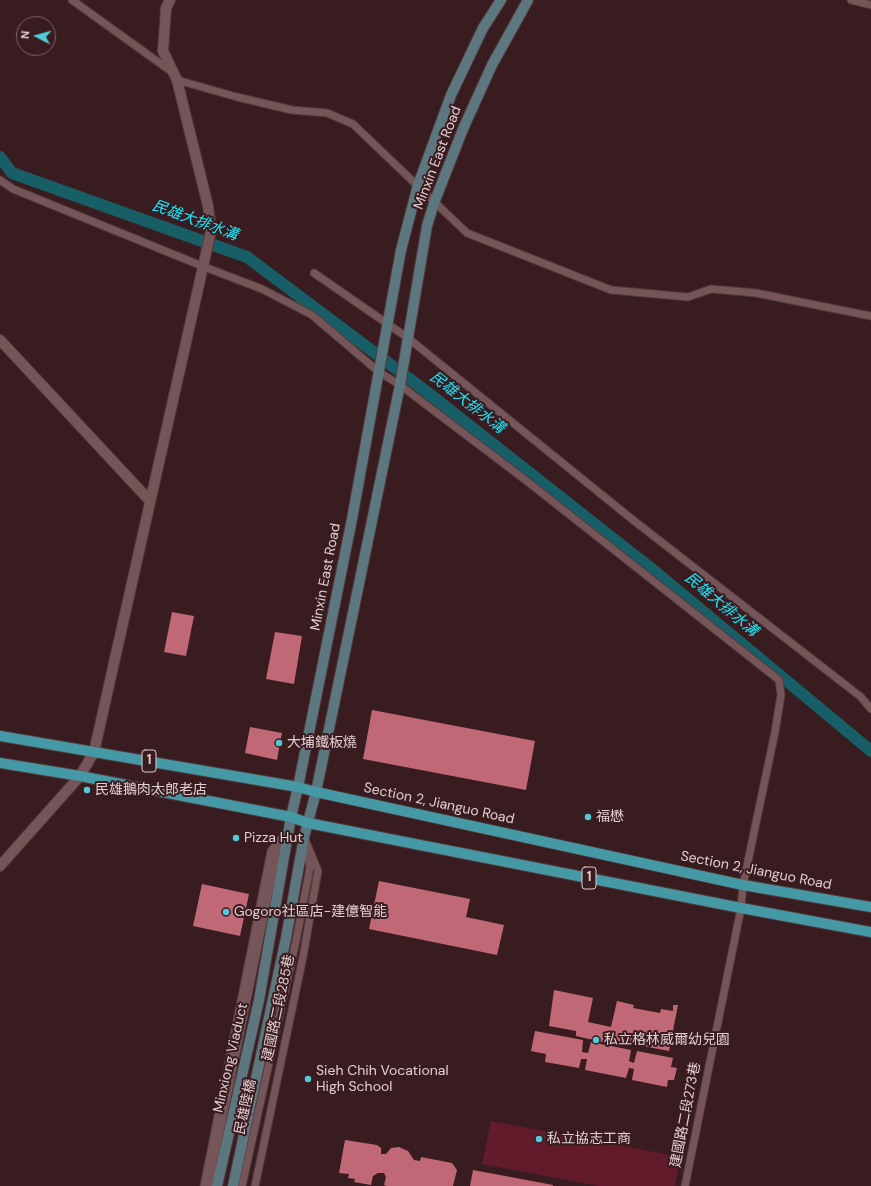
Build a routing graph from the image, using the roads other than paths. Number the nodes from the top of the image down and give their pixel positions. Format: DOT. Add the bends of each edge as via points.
graph roads {
  1 [pos="72,0"];
  2 [pos="170,0"];
  3 [pos="501,0"];
  4 [pos="528,0"];
  5 [pos="851,0"];
  6 [pos="871,5"];
  7 [pos="175,76"];
  8 [pos="0,180"];
  9 [pos="418,185"];
  10 [pos="434,203"];
  11 [pos="203,266"];
  12 [pos="314,273"];
  13 [pos="871,316"];
  14 [pos="388,323"];
  15 [pos="408,338"];
  16 [pos="0,340"];
  17 [pos="379,372"];
  18 [pos="400,385"];
  19 [pos="150,501"];
  20 [pos="871,709"];
  21 [pos="0,736"];
  22 [pos="94,752"];
  23 [pos="0,763"];
  24 [pos="80,776"];
  25 [pos="298,787"];
  26 [pos="316,792"];
  27 [pos="291,817"];
  28 [pos="308,823"];
  29 [pos="289,828"];
  30 [pos="304,837"];
  31 [pos="0,866"];
  32 [pos="743,885"];
  33 [pos="871,907"];
  34 [pos="741,908"];
  35 [pos="871,932"];
  36 [pos="266,935"];
  37 [pos="204,1186"];
  38 [pos="209,1186"];
  39 [pos="217,1186"];
  40 [pos="232,1186"];
  41 [pos="242,1186"];
  42 [pos="255,1186"];
  43 [pos="685,1186"];
  1 -- 7 [label="lane"];
  2 -- 7 [label="street" via="166,8 163,51"];
  3 -- 9 [label="main road, Minxin East Road" via="483,28 451,95"];
  4 -- 10 [label="main road, Minxin East Road" via="492,64"];
  5 -- 6 [label="lane"];
  7 -- 9 [label="lane" via="237,97 292,110 327,113 353,124"];
  7 -- 11 [label="street" via="208,206 211,231"];
  8 -- 11 [label="lane, 建國路二段273巷" via="13,189"];
  9 -- 10 [label="lane"];
  9 -- 14 [label="main road, Minxin East Road" via="401,250"];
  10 -- 13 [label="lane" via="467,233 611,290 688,297 711,289 756,293"];
  10 -- 15 [label="main road, Minxin East Road" via="427,226"];
  11 -- 17 [label="lane, 建國路二段273巷" via="262,289 312,315"];
  11 -- 19 [label="street"];
  12 -- 14 [label="lane"];
  14 -- 15 [label="lane"];
  14 -- 17 [label="main road, Minxin East Road"];
  15 -- 18 [label="main road, Minxin East Road"];
  15 -- 20 [label="lane" via="633,520 861,698"];
  16 -- 19 [label="street"];
  17 -- 18 [label="lane, 建國路二段273巷"];
  17 -- 25 [label="main road, Minxin East Road"];
  18 -- 26 [label="main road"];
  18 -- 32 [label="lane, 建國路二段273巷" via="779,680 781,695 775,732"];
  19 -- 22 [label="street"];
  21 -- 22 [label="main road, Section 2, Jianguo Road / 1"];
  22 -- 24 [label="street"];
  22 -- 25 [label="main road, Section 2, Jianguo Road / 1"];
  23 -- 24 [label="main road, 1"];
  24 -- 27 [label="main road, 1"];
  24 -- 31 [label="street"];
  25 -- 26 [label="main road, Section 2, Jianguo Road / 1"];
  25 -- 27 [label="main road, Minxin East Road"];
  26 -- 28 [label="main road, Minxiong Viaduct"];
  26 -- 32 [label="main road, Section 2, Jianguo Road / 1"];
  27 -- 28 [label="main road, 1"];
  27 -- 29 [label="main road, Minxin East Road"];
  28 -- 30 [label="main road, Minxiong Viaduct"];
  28 -- 34 [label="main road, 1"];
  29 -- 36 [label="main road, Minxiong Viaduct"];
  29 -- 37 [label="lane" via="271,852"];
  30 -- 40 [label="main road, Minxiong Viaduct" via="286,938"];
  30 -- 41 [label="lane, 民雄陸橋" via="310,867"];
  30 -- 42 [label="lane, 建國路二段285巷" via="318,871 303,957"];
  32 -- 33 [label="main road, Section 2, Jianguo Road / 1"];
  32 -- 34 [label="lane, 建國路二段273巷"];
  34 -- 35 [label="main road, 1"];
  34 -- 43 [label="lane, 建國路二段273巷"];
  36 -- 38 [label="lane, 民雄陸橋"];
  36 -- 39 [label="main road, Minxiong Viaduct" via="259,1000"];
}
